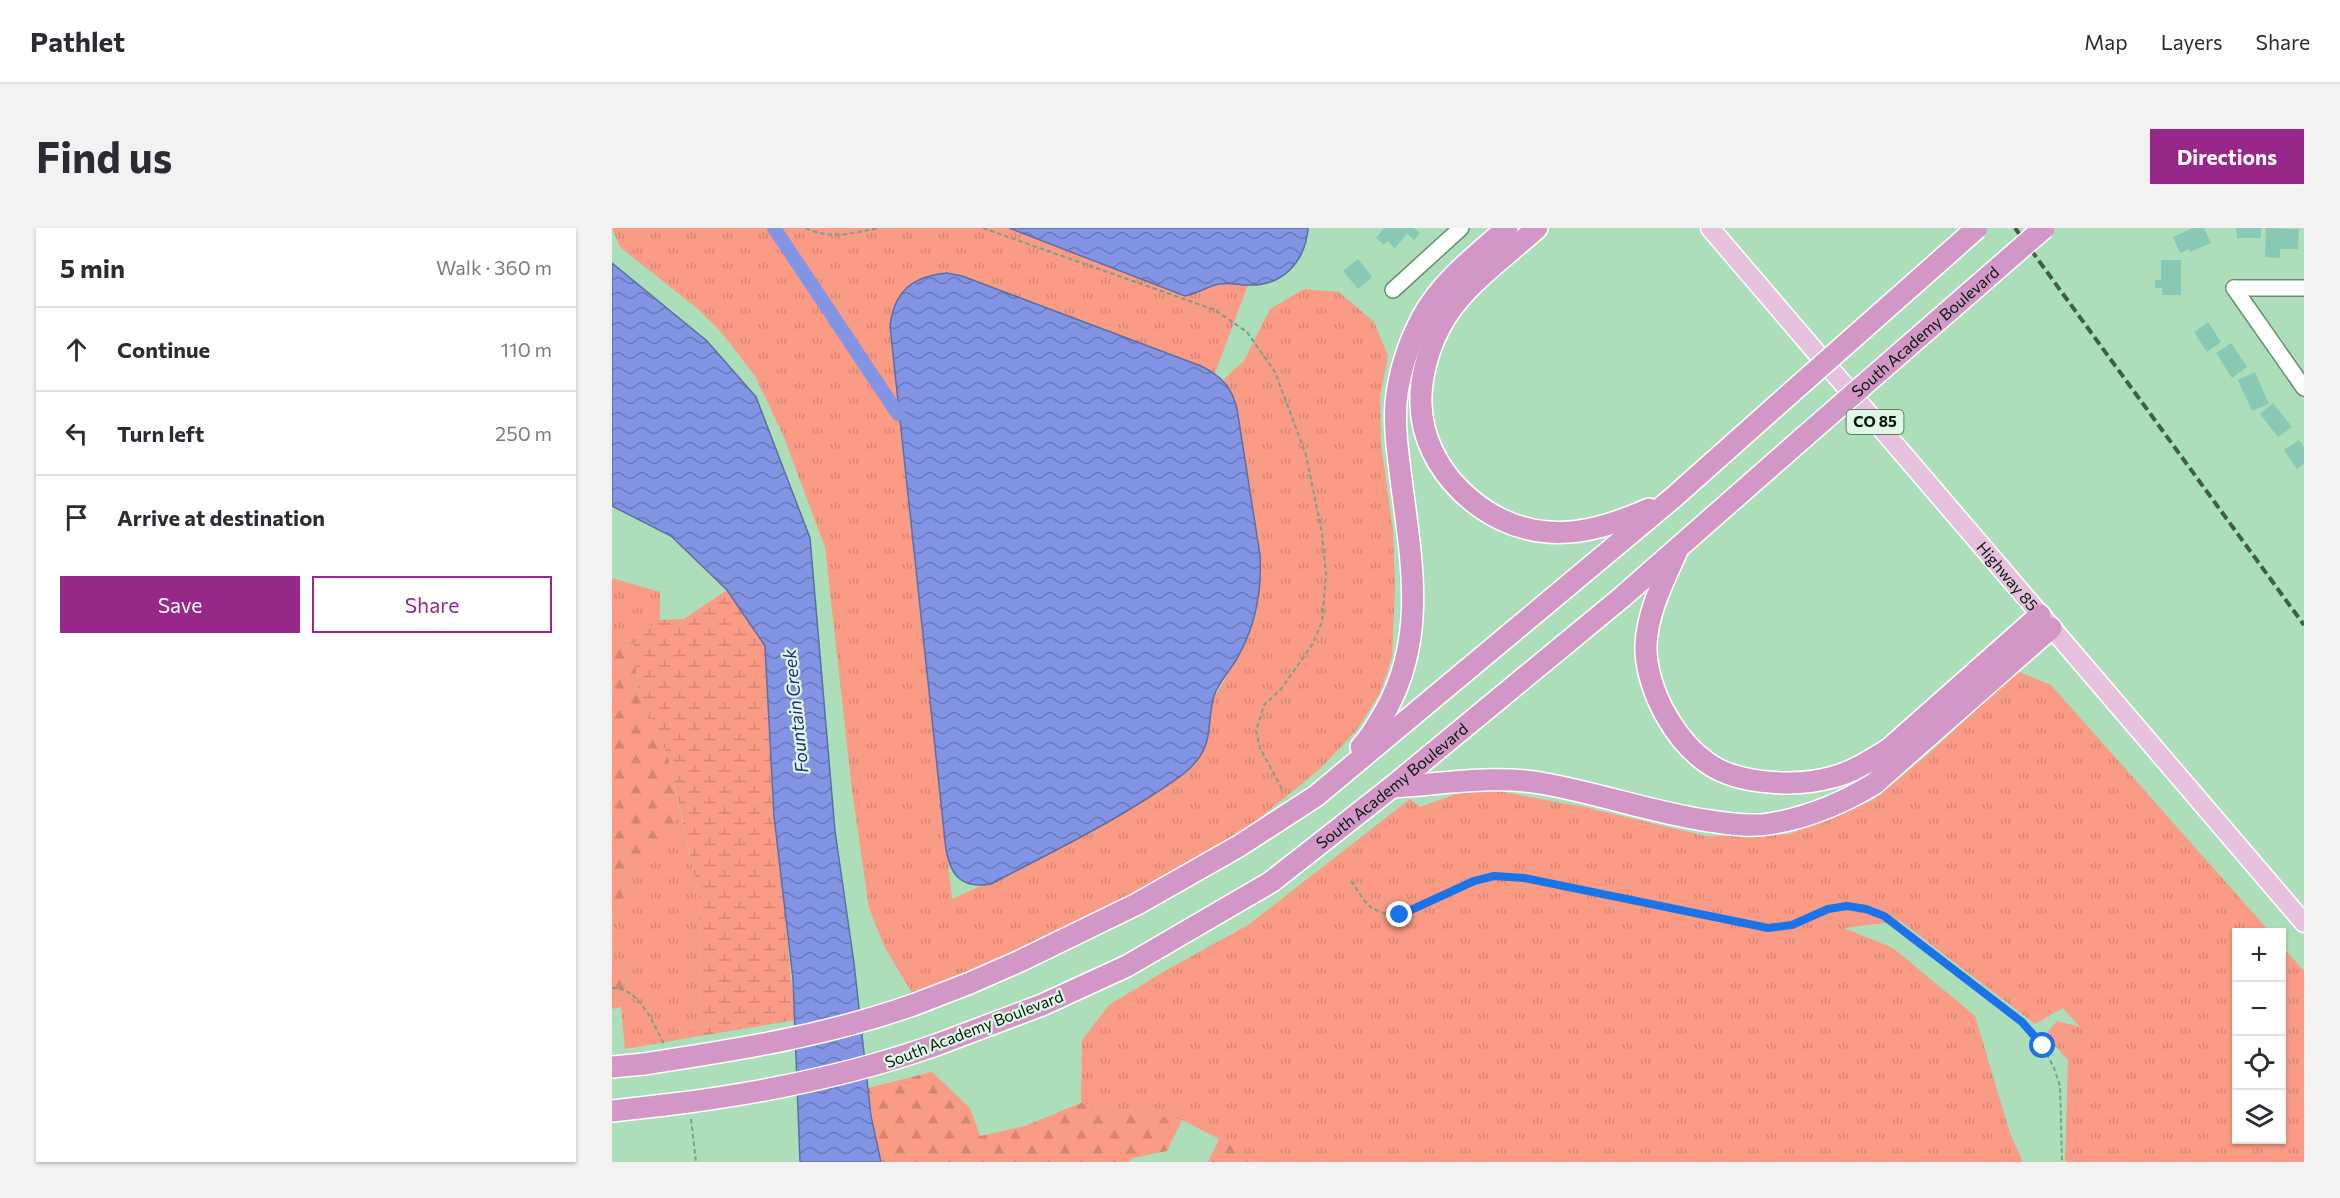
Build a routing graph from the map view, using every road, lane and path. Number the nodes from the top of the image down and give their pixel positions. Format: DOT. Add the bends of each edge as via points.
graph roads {
  1 [pos="806,228"];
  2 [pos="879,228"];
  3 [pos="983,228"];
  4 [pos="1461,228"];
  5 [pos="1508,228"];
  6 [pos="1537,228"];
  7 [pos="1710,228"];
  8 [pos="1977,228"];
  9 [pos="2044,228"];
  10 [pos="2304,288"];
  11 [pos="1393,290"];
  12 [pos="2304,388"];
  13 [pos="1674,497"];
  14 [pos="1679,547"];
  15 [pos="2045,622"];
  16 [pos="1392,787"];
  17 [pos="1282,789"];
  18 [pos="1316,796"];
  19 [pos="1351,881"];
  20 [pos="2304,923"];
  21 [pos="612,1067"];
  22 [pos="612,1111"];
  23 [pos="2061,1162"];
  1 -- 2 [label="path" via="822,235 842,235"];
  3 -- 17 [label="path" via="1215,310 1247,332 1275,372 1306,455 1326,574 1322,622 1312,645 1281,689 1264,705 1256,731 1260,748"];
  4 -- 11 [label="street"];
  5 -- 18 [label="highway" via="1437,295 1423,316 1400,376 1396,440 1413,574 1412,633 1395,694 1370,738"];
  6 -- 13 [label="highway" via="1469,290 1439,328 1430,351 1421,404 1435,457 1471,501 1516,526 1547,532 1605,526"];
  7 -- 15 [label="main road, Highway 85 / CO 85"];
  8 -- 13 [label="highway, bridge"];
  9 -- 14 [label="highway, South Academy Boulevard, bridge"];
  10 -- 12 [label="street" via="2235,288"];
  13 -- 18 [label="highway"];
  14 -- 15 [label="highway" via="1651,613 1646,645 1649,673 1661,708 1679,738 1710,765 1776,784 1805,784 1866,764"];
  14 -- 16 [label="highway, South Academy Boulevard"];
  15 -- 16 [label="highway" via="1874,784 1820,811 1767,825 1674,816 1545,784 1513,780 1483,778"];
  15 -- 20 [label="main road, Highway 85 / CO 85"];
  16 -- 22 [label="highway, South Academy Boulevard, bridge" via="1271,882 1127,966 1042,1005 884,1064 778,1089"];
  18 -- 21 [label="highway, bridge" via="1239,846 1137,904 1020,961 913,1005 811,1035"];
  19 -- 23 [label="path" via="1369,906 1400,915 1474,881 1494,876 1524,878 1768,928 1792,925 1828,909 1847,906 1884,916 2022,1022 2043,1046 2060,1086"];
}
